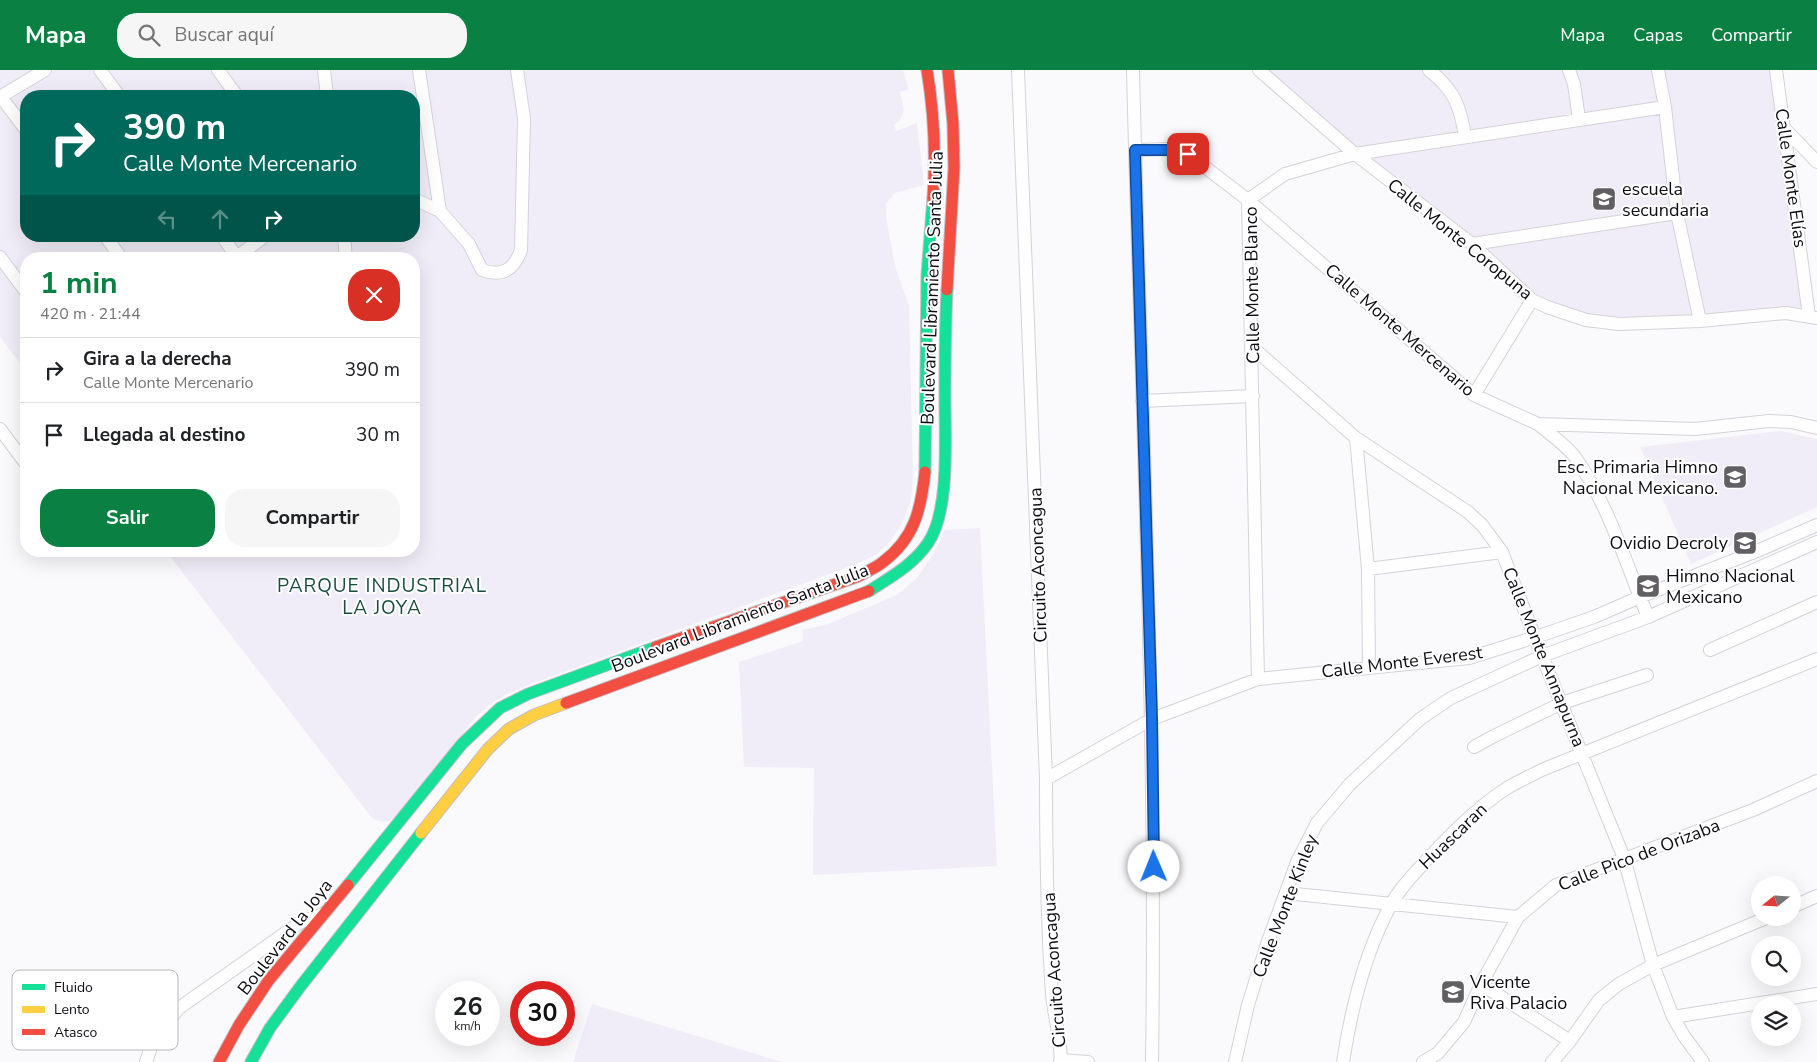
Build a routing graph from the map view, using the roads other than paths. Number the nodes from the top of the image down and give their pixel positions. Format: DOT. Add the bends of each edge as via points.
graph roads {
  1 [pos="45,70"];
  2 [pos="100,70"];
  3 [pos="218,70"];
  4 [pos="324,70"];
  5 [pos="419,70"];
  6 [pos="517,70"];
  7 [pos="927,70"];
  8 [pos="948,70"];
  9 [pos="1018,70"];
  10 [pos="1133,70"];
  11 [pos="1258,70"];
  12 [pos="1429,70"];
  13 [pos="1569,70"];
  14 [pos="1658,70"];
  15 [pos="1776,70"];
  16 [pos="115,90"];
  17 [pos="233,90"];
  18 [pos="326,90"];
  19 [pos="1,97"];
  20 [pos="1664,107"];
  21 [pos="1579,119"];
  22 [pos="20,122"];
  23 [pos="1785,129"];
  24 [pos="1465,136"];
  25 [pos="1135,150"];
  26 [pos="1355,154"];
  27 [pos="1817,162"];
  28 [pos="1248,200"];
  29 [pos="420,202"];
  30 [pos="440,211"];
  31 [pos="1677,214"];
  32 [pos="257,242"];
  33 [pos="1472,244"];
  34 [pos="244,252"];
  35 [pos="0,257"];
  36 [pos="20,284"];
  37 [pos="1532,300"];
  38 [pos="1813,317"];
  39 [pos="1700,321"];
  40 [pos="1252,347"];
  41 [pos="1253,396"];
  42 [pos="1474,396"];
  43 [pos="1142,401"];
  44 [pos="1538,424"];
  45 [pos="1817,428"];
  46 [pos="0,429"];
  47 [pos="1356,438"];
  48 [pos="20,456"];
  49 [pos="1817,525"];
  50 [pos="1817,542"];
  51 [pos="1502,552"];
  52 [pos="1368,569"];
  53 [pos="1640,597"];
  54 [pos="1817,602"];
  55 [pos="1648,617"];
  56 [pos="1536,637"];
  57 [pos="1710,650"];
  58 [pos="1542,656"];
  59 [pos="1817,659"];
  60 [pos="1369,668"];
  61 [pos="1646,675"];
  62 [pos="1258,680"];
  63 [pos="1562,703"];
  64 [pos="1152,719"];
  65 [pos="1474,747"];
  66 [pos="1583,753"];
  67 [pos="1046,779"];
  68 [pos="1817,781"];
  69 [pos="387,839"];
  70 [pos="1624,858"];
  71 [pos="1286,893"];
  72 [pos="1817,896"];
  73 [pos="1801,903"];
  74 [pos="1391,905"];
  75 [pos="323,914"];
  76 [pos="1518,917"];
  77 [pos="1751,924"];
  78 [pos="1653,965"];
  79 [pos="1481,984"];
  80 [pos="1817,994"];
  81 [pos="178,1009"];
  82 [pos="1673,1017"];
  83 [pos="1570,1042"];
  84 [pos="150,1050"];
  85 [pos="1061,1061"];
  86 [pos="146,1062"];
  87 [pos="219,1062"];
  88 [pos="251,1062"];
  89 [pos="1088,1062"];
  90 [pos="1152,1062"];
  91 [pos="1235,1062"];
  92 [pos="1343,1062"];
  93 [pos="1423,1062"];
  94 [pos="1552,1062"];
  95 [pos="1704,1062"];
  1 -- 19 [label="street"];
  2 -- 16 [label="street"];
  3 -- 17 [label="street"];
  4 -- 18 [label="street"];
  5 -- 30 [label="street"];
  6 -- 30 [label="street" via="524,118 521,250 517,262 498,273 482,270 468,244"];
  7 -- 69 [label="main road, Boulevard Libramiento Santa Julia" via="935,171 926,325 925,471 922,502 914,525 900,545 883,562 859,576 650,649 528,694 500,708 462,744"];
  8 -- 88 [label="main road, Boulevard Libramiento Santa Julia" via="954,168 945,321 945,468 941,512 929,542 908,566 867,592 534,715 509,729 488,749 300,987 270,1028"];
  9 -- 67 [label="street, Circuito Aconcagua"];
  10 -- 25 [label="street"];
  11 -- 26 [label="street, Calle Monte Coropuna"];
  12 -- 24 [label="street" via="1453,95"];
  13 -- 21 [label="street"];
  14 -- 20 [label="street"];
  15 -- 23 [label="street, Calle Monte Elías"];
  19 -- 22 [label="street"];
  20 -- 21 [label="street, Calle Monte Blanco"];
  20 -- 31 [label="street"];
  21 -- 24 [label="street, Calle Monte Blanco"];
  23 -- 27 [label="street"];
  23 -- 38 [label="street, Calle Monte Elías"];
  24 -- 26 [label="street, Calle Monte Blanco"];
  25 -- 28 [label="street, Calle Monte Mercenario" via="1169,150 1188,154"];
  25 -- 43 [label="street"];
  26 -- 28 [label="street, Calle Monte Blanco" via="1285,174"];
  26 -- 33 [label="street, Calle Monte Coropuna"];
  28 -- 40 [label="street, Calle Monte Blanco"];
  28 -- 42 [label="street, Calle Monte Mercenario"];
  29 -- 30 [label="street"];
  31 -- 33 [label="street"];
  31 -- 39 [label="street"];
  32 -- 34 [label="street"];
  33 -- 37 [label="street, Calle Monte Coropuna"];
  35 -- 36 [label="street"];
  37 -- 39 [label="street, Calle Monte Coropuna" via="1586,320 1641,324"];
  37 -- 42 [label="street"];
  38 -- 39 [label="street, Calle Monte Coropuna" via="1786,313"];
  40 -- 41 [label="street, Calle Monte Blanco"];
  40 -- 47 [label="street, Calle Monte Annapurna"];
  41 -- 43 [label="street"];
  41 -- 62 [label="street, Calle Monte Blanco"];
  42 -- 44 [label="street, Calle Monte Mercenario"];
  43 -- 64 [label="street"];
  44 -- 45 [label="street, Calle Monte Mercenario" via="1695,429 1769,421"];
  44 -- 53 [label="street" via="1574,456 1594,488"];
  46 -- 48 [label="street"];
  47 -- 51 [label="street, Calle Monte Annapurna" via="1468,512"];
  47 -- 52 [label="street"];
  49 -- 53 [label="street, Calle Monte Everest"];
  50 -- 55 [label="street"];
  51 -- 52 [label="street"];
  51 -- 56 [label="street, Calle Monte Annapurna"];
  52 -- 60 [label="street"];
  53 -- 55 [label="street"];
  53 -- 56 [label="street, Calle Monte Everest"];
  54 -- 57 [label="street"];
  55 -- 58 [label="street"];
  56 -- 58 [label="street, Calle Monte Annapurna"];
  56 -- 60 [label="street, Calle Monte Everest" via="1469,658"];
  58 -- 63 [label="street, Calle Monte Annapurna"];
  58 -- 71 [label="street, Calle Monte Kinley" via="1452,698 1420,719 1380,755 1317,823"];
  59 -- 66 [label="street, Huascaran"];
  60 -- 62 [label="street, Calle Monte Everest"];
  61 -- 63 [label="street"];
  62 -- 64 [label="street, Calle Monte Everest"];
  63 -- 65 [label="street"];
  63 -- 66 [label="street, Calle Monte Annapurna"];
  64 -- 67 [label="street, Calle Monte Everest"];
  64 -- 90 [label="street"];
  66 -- 70 [label="street, Calle Monte Annapurna"];
  66 -- 74 [label="street, Huascaran" via="1509,787 1486,803 1458,826"];
  67 -- 85 [label="street, Circuito Aconcagua" via="1052,996"];
  68 -- 70 [label="street, Calle Pico de Orizaba" via="1746,813"];
  69 -- 75 [label="main road, Boulevard la Joya"];
  70 -- 76 [label="street, Calle Pico de Orizaba" via="1556,885"];
  70 -- 78 [label="street, Calle Monte Annapurna"];
  71 -- 74 [label="street"];
  71 -- 91 [label="street, Calle Monte Kinley" via="1248,1005"];
  72 -- 73 [label="street"];
  74 -- 76 [label="street"];
  74 -- 92 [label="street, Huascaran" via="1367,964"];
  75 -- 81 [label="street" via="301,922"];
  75 -- 87 [label="main road, Boulevard la Joya" via="269,980"];
  76 -- 79 [label="street, Calle Pico de Orizaba"];
  77 -- 78 [label="street"];
  78 -- 82 [label="street, Calle Monte Annapurna"];
  78 -- 83 [label="street" via="1619,984 1599,1000"];
  79 -- 83 [label="street"];
  79 -- 93 [label="street, Calle Pico de Orizaba" via="1464,1022 1438,1053"];
  80 -- 82 [label="street"];
  82 -- 95 [label="street, Calle Monte Annapurna"];
  83 -- 94 [label="street"];
  84 -- 86 [label="street"];
  85 -- 89 [label="street"];
}
